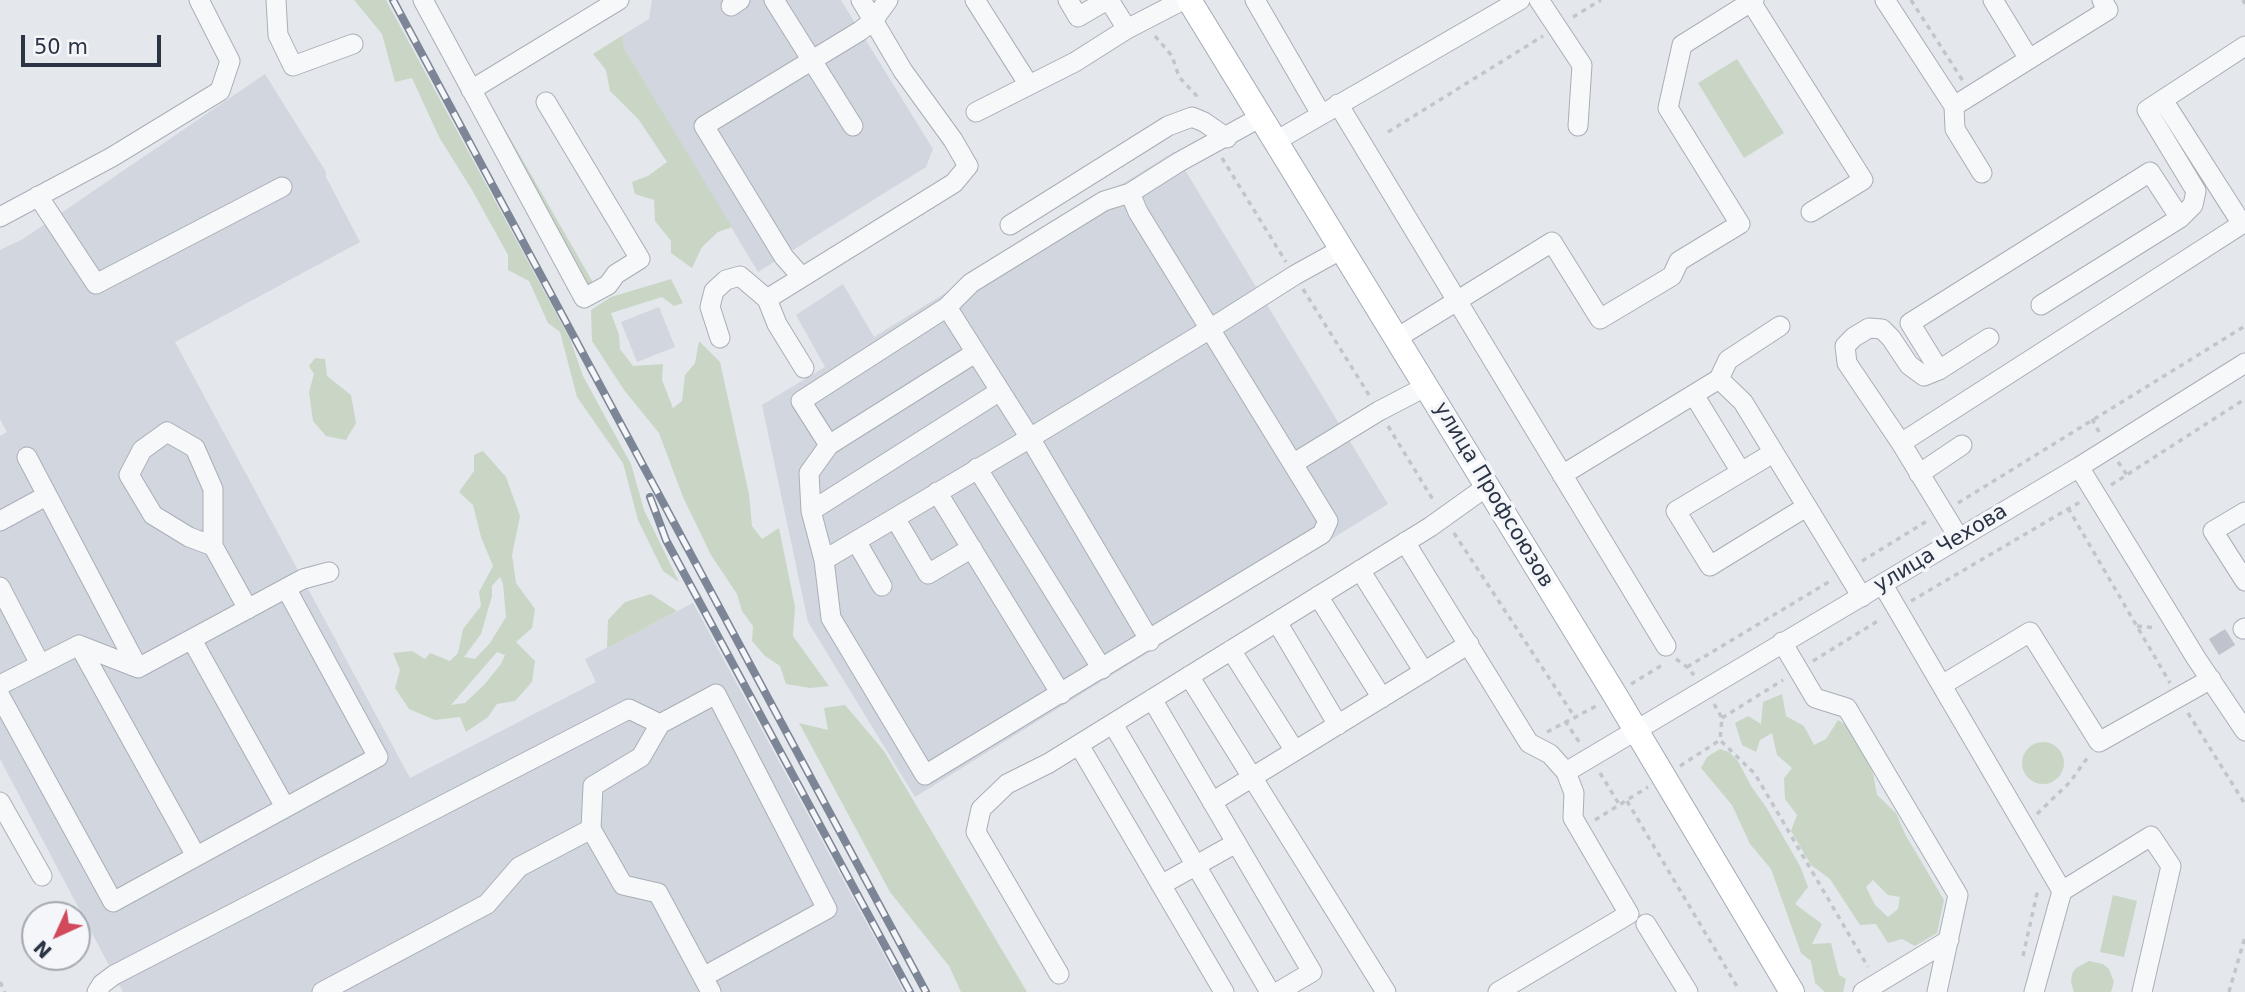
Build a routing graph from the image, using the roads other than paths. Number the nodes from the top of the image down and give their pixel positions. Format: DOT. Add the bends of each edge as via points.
graph roads {
  1 [pos="199,0"];
  2 [pos="276,0"];
  3 [pos="423,0"];
  4 [pos="619,0"];
  5 [pos="774,0"];
  6 [pos="861,0"];
  7 [pos="888,0"];
  8 [pos="975,0"];
  9 [pos="1068,0"];
  10 [pos="1108,0"];
  11 [pos="1183,0"];
  12 [pos="1189,0"];
  13 [pos="1255,0"];
  14 [pos="1520,0"];
  15 [pos="1539,0"];
  16 [pos="1885,0"];
  17 [pos="1993,0"];
  18 [pos="2102,0"];
  19 [pos="1752,1"];
  20 [pos="873,21"];
  21 [pos="1135,26"];
  22 [pos="353,44"];
  23 [pos="2245,47"];
  24 [pos="2029,59"];
  25 [pos="811,60"];
  26 [pos="1029,85"];
  27 [pos="471,90"];
  28 [pos="2163,100"];
  29 [pos="546,102"];
  30 [pos="1338,104"];
  31 [pos="1954,106"];
  32 [pos="976,112"];
  33 [pos="1321,114"];
  34 [pos="1261,117"];
  35 [pos="853,126"];
  36 [pos="1578,126"];
  37 [pos="1227,138"];
  38 [pos="1276,141"];
  39 [pos="1982,173"];
  40 [pos="282,187"];
  41 [pos="1130,193"];
  42 [pos="38,196"];
  43 [pos="1811,212"];
  44 [pos="0,218"];
  45 [pos="2180,218"];
  46 [pos="1010,225"];
  47 [pos="1342,249"];
  48 [pos="801,276"];
  49 [pos="767,299"];
  50 [pos="1457,300"];
  51 [pos="2041,305"];
  52 [pos="947,307"];
  53 [pos="1780,326"];
  54 [pos="1210,330"];
  55 [pos="720,338"];
  56 [pos="1397,338"];
  57 [pos="1989,338"];
  58 [pos="975,353"];
  59 [pos="2245,363"];
  60 [pos="804,368"];
  61 [pos="1939,370"];
  62 [pos="1719,380"];
  63 [pos="1427,386"];
  64 [pos="1000,391"];
  65 [pos="1694,395"];
  66 [pos="1030,438"];
  67 [pos="1901,443"];
  68 [pos="829,445"];
  69 [pos="1962,445"];
  70 [pos="1773,453"];
  71 [pos="27,457"];
  72 [pos="1294,463"];
  73 [pos="2079,467"];
  74 [pos="977,468"];
  75 [pos="1741,472"];
  76 [pos="1919,474"];
  77 [pos="1562,475"];
  78 [pos="1486,487"];
  79 [pos="937,492"];
  80 [pos="46,496"];
  81 [pos="1806,507"];
  82 [pos="811,511"];
  83 [pos="2245,512"];
  84 [pos="895,518"];
  85 [pos="0,521"];
  86 [pos="1959,538"];
  87 [pos="856,541"];
  88 [pos="1405,542"];
  89 [pos="213,546"];
  90 [pos="972,548"];
  91 [pos="824,560"];
  92 [pos="1360,570"];
  93 [pos="329,572"];
  94 [pos="2245,581"];
  95 [pos="1883,585"];
  96 [pos="882,586"];
  97 [pos="0,587"];
  98 [pos="286,588"];
  99 [pos="1318,596"];
  100 [pos="1863,597"];
  101 [pos="248,609"];
  102 [pos="1277,622"];
  103 [pos="192,640"];
  104 [pos="1150,641"];
  105 [pos="1782,642"];
  106 [pos="1469,644"];
  107 [pos="79,645"];
  108 [pos="1666,646"];
  109 [pos="2214,647"];
  110 [pos="1231,650"];
  111 [pos="2196,657"];
  112 [pos="40,664"];
  113 [pos="138,668"];
  114 [pos="1102,669"];
  115 [pos="1424,671"];
  116 [pos="1189,676"];
  117 [pos="2211,679"];
  118 [pos="0,685"];
  119 [pos="1942,685"];
  120 [pos="1061,694"];
  121 [pos="0,696"];
  122 [pos="1382,698"];
  123 [pos="1152,699"];
  124 [pos="660,724"];
  125 [pos="1113,724"];
  126 [pos="1338,725"];
  127 [pos="2245,731"];
  128 [pos="1636,732"];
  129 [pos="1079,745"];
  130 [pos="1295,751"];
  131 [pos="1566,772"];
  132 [pos="1252,777"];
  133 [pos="0,802"];
  134 [pos="1212,802"];
  135 [pos="285,807"];
  136 [pos="591,829"];
  137 [pos="1236,843"];
  138 [pos="196,856"];
  139 [pos="1196,865"];
  140 [pos="42,876"];
  141 [pos="1161,885"];
  142 [pos="2062,891"];
  143 [pos="1646,924"];
  144 [pos="1949,940"];
  145 [pos="1059,974"];
  146 [pos="707,984"];
  147 [pos="1870,987"];
  148 [pos="97,992"];
  149 [pos="322,992"];
  150 [pos="1224,992"];
  151 [pos="1270,992"];
  152 [pos="1278,992"];
  153 [pos="1386,992"];
  154 [pos="1498,992"];
  155 [pos="1688,992"];
  156 [pos="1793,992"];
  157 [pos="1937,992"];
  158 [pos="2034,992"];
  159 [pos="2142,992"];
  1 -- 42 [label="street" via="230,61 220,91"];
  2 -- 22 [label="street" via="278,35 293,66"];
  3 -- 27 [label="street"];
  4 -- 27 [label="street"];
  5 -- 25 [label="street"];
  6 -- 20 [label="street"];
  7 -- 20 [label="street"];
  8 -- 26 [label="street"];
  9 -- 10 [label="street" via="1078,17"];
  10 -- 21 [label="street"];
  11 -- 21 [label="street"];
  12 -- 34 [label="main road, улица Профсоюзов"];
  13 -- 33 [label="street"];
  14 -- 30 [label="street"];
  15 -- 36 [label="street" via="1582,65"];
  16 -- 31 [label="street"];
  17 -- 24 [label="street"];
  18 -- 24 [label="street" via="2108,10"];
  19 -- 43 [label="street" via="1863,180"];
  19 -- 50 [label="street" via="1682,45 1668,108 1740,224 1679,261 1672,276 1600,319 1552,242"];
  20 -- 25 [label="street"];
  20 -- 48 [label="street" via="968,166 954,183"];
  21 -- 26 [label="street"];
  23 -- 28 [label="street"];
  24 -- 31 [label="street"];
  25 -- 35 [label="street"];
  25 -- 48 [label="street" via="704,126 784,257"];
  26 -- 32 [label="street"];
  27 -- 29 [label="street" via="584,298 640,259"];
  28 -- 45 [label="street" via="2147,110 2196,191 2193,205"];
  28 -- 67 [label="street" via="2206,151 2242,224"];
  30 -- 33 [label="street"];
  30 -- 50 [label="street"];
  31 -- 39 [label="street" via="1955,129"];
  33 -- 38 [label="street"];
  34 -- 37 [label="street"];
  34 -- 38 [label="main road, улица Профсоюзов"];
  37 -- 41 [label="street"];
  37 -- 46 [label="street" via="1192,117 1168,126"];
  38 -- 47 [label="main road, улица Профсоюзов"];
  40 -- 42 [label="street" via="96,284"];
  41 -- 52 [label="street" via="1104,201 971,283"];
  41 -- 54 [label="street"];
  42 -- 44 [label="street"];
  45 -- 51 [label="street"];
  45 -- 61 [label="street" via="2150,172 1910,323"];
  47 -- 54 [label="street"];
  47 -- 56 [label="main road, улица Профсоюзов"];
  48 -- 49 [label="street"];
  49 -- 55 [label="street" via="740,276 726,280 714,291 710,307"];
  49 -- 60 [label="street"];
  50 -- 56 [label="street"];
  50 -- 77 [label="street"];
  52 -- 58 [label="street"];
  52 -- 68 [label="street" via="801,401"];
  53 -- 62 [label="street" via="1728,360"];
  54 -- 66 [label="street"];
  54 -- 72 [label="street"];
  56 -- 63 [label="main road, улица Профсоюзов"];
  57 -- 61 [label="street"];
  58 -- 64 [label="street"];
  58 -- 68 [label="street"];
  59 -- 73 [label="street, улица Чехова"];
  61 -- 67 [label="street" via="1924,376 1909,365 1882,328 1869,328 1845,346 1847,363"];
  62 -- 65 [label="street"];
  62 -- 70 [label="street" via="1744,402"];
  63 -- 72 [label="street"];
  63 -- 78 [label="main road, улица Профсоюзов"];
  64 -- 66 [label="street"];
  64 -- 82 [label="street"];
  65 -- 75 [label="street"];
  65 -- 77 [label="street"];
  66 -- 74 [label="street"];
  66 -- 104 [label="street"];
  67 -- 76 [label="street"];
  68 -- 82 [label="street" via="809,473"];
  69 -- 76 [label="street"];
  70 -- 75 [label="street"];
  70 -- 81 [label="street"];
  71 -- 80 [label="street"];
  72 -- 104 [label="street" via="1328,521 1322,534"];
  73 -- 86 [label="street, улица Чехова"];
  73 -- 111 [label="street"];
  74 -- 79 [label="street"];
  74 -- 114 [label="street"];
  75 -- 81 [label="street" via="1676,511 1710,566"];
  76 -- 86 [label="street"];
  77 -- 108 [label="street"];
  78 -- 88 [label="street"];
  78 -- 128 [label="main road, улица Профсоюзов"];
  79 -- 84 [label="street"];
  79 -- 90 [label="street"];
  80 -- 85 [label="street"];
  80 -- 113 [label="street"];
  81 -- 100 [label="street"];
  82 -- 91 [label="street"];
  83 -- 94 [label="street" via="2214,531"];
  84 -- 87 [label="street"];
  84 -- 90 [label="street" via="928,574"];
  86 -- 95 [label="street, улица Чехова"];
  87 -- 91 [label="street"];
  87 -- 96 [label="street"];
  88 -- 92 [label="street"];
  88 -- 106 [label="street"];
  89 -- 89 [label="street" via="213,489 195,448 167,432 142,450 130,475 153,515"];
  89 -- 101 [label="street"];
  90 -- 120 [label="street"];
  91 -- 120 [label="street" via="831,618 925,775"];
  92 -- 99 [label="street"];
  92 -- 115 [label="street"];
  93 -- 98 [label="street"];
  95 -- 100 [label="street, улица Чехова"];
  95 -- 119 [label="street"];
  97 -- 112 [label="street"];
  98 -- 101 [label="street"];
  98 -- 135 [label="street" via="378,757"];
  99 -- 102 [label="street"];
  99 -- 122 [label="street"];
  100 -- 105 [label="street, улица Чехова"];
  101 -- 103 [label="street"];
  102 -- 110 [label="street"];
  102 -- 126 [label="street"];
  103 -- 113 [label="street"];
  103 -- 135 [label="street"];
  104 -- 114 [label="street"];
  105 -- 128 [label="street, улица Чехова"];
  105 -- 144 [label="street" via="1815,698 1847,708 1958,895"];
  106 -- 115 [label="street"];
  106 -- 131 [label="street" via="1530,743 1550,754"];
  107 -- 112 [label="street"];
  107 -- 113 [label="street"];
  107 -- 138 [label="street"];
  109 -- 111 [label="street"];
  110 -- 116 [label="street"];
  110 -- 130 [label="street"];
  111 -- 117 [label="street"];
  112 -- 118 [label="street"];
  114 -- 120 [label="street"];
  115 -- 122 [label="street"];
  116 -- 123 [label="street"];
  116 -- 132 [label="street"];
  117 -- 119 [label="street" via="2099,742 2030,632"];
  117 -- 127 [label="street"];
  119 -- 142 [label="street"];
  121 -- 138 [label="street" via="113,902"];
  122 -- 126 [label="street"];
  123 -- 125 [label="street"];
  123 -- 134 [label="street"];
  124 -- 136 [label="street" via="641,757 593,786"];
  124 -- 146 [label="street" via="716,694 827,909"];
  124 -- 148 [label="street" via="629,709 114,975"];
  125 -- 129 [label="street"];
  125 -- 139 [label="street"];
  126 -- 130 [label="street"];
  128 -- 131 [label="street, улица Чехова"];
  128 -- 156 [label="main road, улица Профсоюзов"];
  129 -- 141 [label="street"];
  129 -- 145 [label="street" via="1007,785 981,809 976,832"];
  130 -- 132 [label="street"];
  131 -- 154 [label="street" via="1574,793 1573,818 1629,914"];
  132 -- 134 [label="street"];
  132 -- 153 [label="street"];
  133 -- 140 [label="street"];
  134 -- 137 [label="street"];
  135 -- 138 [label="street"];
  136 -- 146 [label="street" via="623,885 658,893"];
  136 -- 149 [label="street" via="519,867 488,904"];
  137 -- 139 [label="street"];
  137 -- 152 [label="street" via="1312,972"];
  139 -- 141 [label="street"];
  139 -- 151 [label="street"];
  141 -- 150 [label="street"];
  142 -- 158 [label="street"];
  142 -- 159 [label="street" via="2151,836 2171,866"];
  143 -- 155 [label="street"];
  144 -- 147 [label="street"];
  144 -- 157 [label="street"];
}
